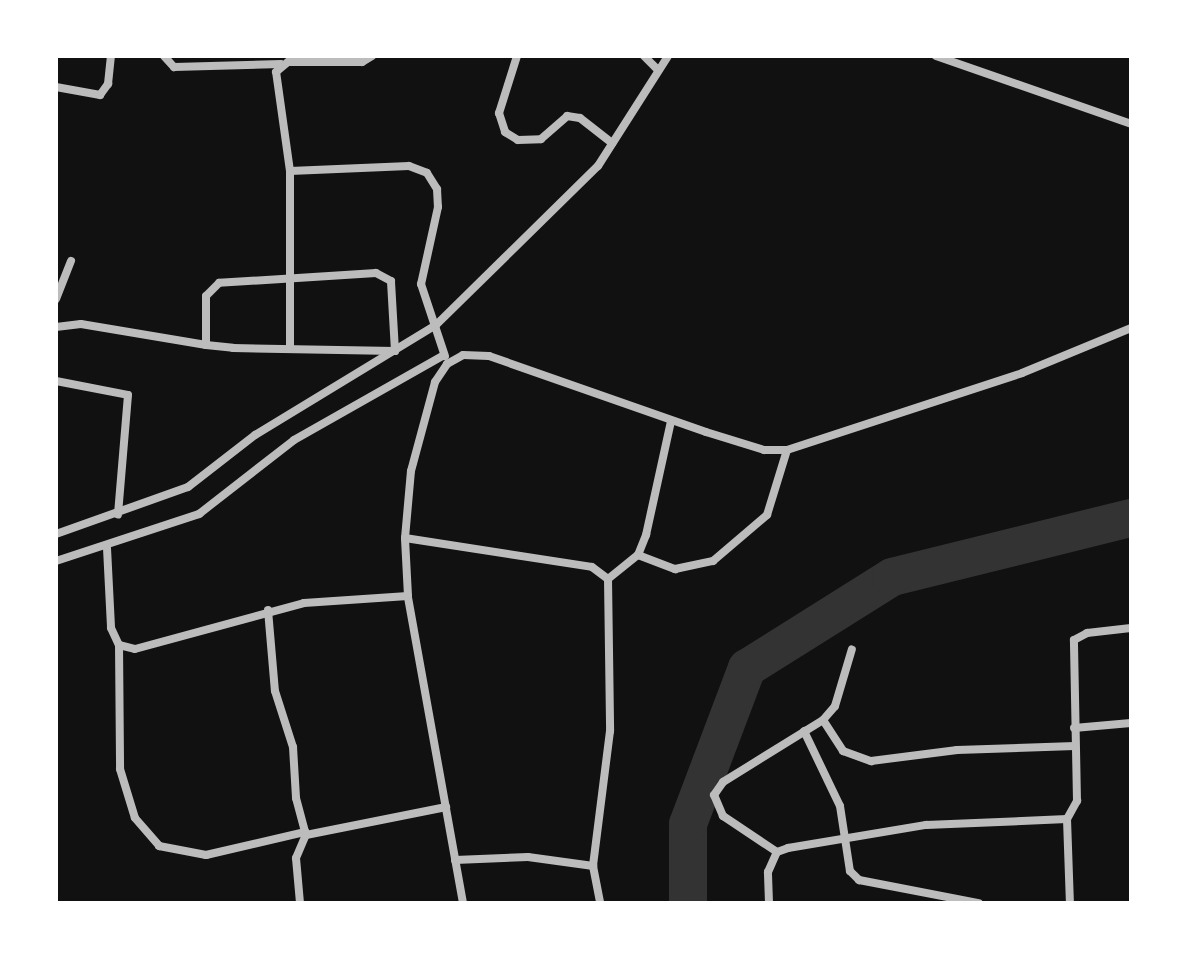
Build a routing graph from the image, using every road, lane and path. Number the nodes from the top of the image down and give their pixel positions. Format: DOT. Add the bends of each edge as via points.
graph roads {
  1 [pos="111,56"];
  2 [pos="164,56"];
  3 [pos="372,56"];
  4 [pos="517,56"];
  5 [pos="644,56"];
  6 [pos="668,56"];
  7 [pos="936,56"];
  8 [pos="344,59"];
  9 [pos="281,64"];
  10 [pos="658,70"];
  11 [pos="56,87"];
  12 [pos="1131,124"];
  13 [pos="612,143"];
  14 [pos="290,171"];
  15 [pos="71,261"];
  16 [pos="289,278"];
  17 [pos="56,299"];
  18 [pos="436,325"];
  19 [pos="56,327"];
  20 [pos="1131,328"];
  21 [pos="206,345"];
  22 [pos="290,347"];
  23 [pos="395,351"];
  24 [pos="446,360"];
  25 [pos="56,381"];
  26 [pos="671,421"];
  27 [pos="787,450"];
  28 [pos="118,515"];
  29 [pos="56,534"];
  30 [pos="405,538"];
  31 [pos="107,548"];
  32 [pos="638,555"];
  33 [pos="56,561"];
  34 [pos="608,579"];
  35 [pos="408,596"];
  36 [pos="268,610"];
  37 [pos="1131,628"];
  38 [pos="119,645"];
  39 [pos="852,649"];
  40 [pos="823,720"];
  41 [pos="1131,723"];
  42 [pos="1074,728"];
  43 [pos="804,731"];
  44 [pos="1075,746"];
  45 [pos="446,807"];
  46 [pos="1067,819"];
  47 [pos="306,834"];
  48 [pos="845,836"];
  49 [pos="777,852"];
  50 [pos="455,860"];
  51 [pos="593,866"];
  52 [pos="300,903"];
  53 [pos="463,903"];
  54 [pos="600,903"];
  55 [pos="769,903"];
  56 [pos="979,903"];
  57 [pos="1070,903"];
  1 -- 11 [label="street" via="108,84 100,95"];
  2 -- 9 [label="street" via="174,67"];
  3 -- 8 [label="street"];
  4 -- 13 [label="street" via="499,113 505,132 518,140 541,139 567,116 580,118"];
  5 -- 10 [label="street"];
  6 -- 10 [label="street"];
  7 -- 12 [label="street"];
  8 -- 9 [label="street"];
  9 -- 14 [label="street" via="276,72"];
  10 -- 13 [label="street"];
  13 -- 18 [label="street" via="575,192"];
  14 -- 16 [label="street"];
  14 -- 18 [label="street" via="409,166 427,173 437,189 438,207 421,284"];
  15 -- 17 [label="street"];
  16 -- 21 [label="street" via="209,288"];
  16 -- 22 [label="street"];
  16 -- 23 [label="street" via="388,276"];
  18 -- 23 [label="street"];
  18 -- 24 [label="street"];
  19 -- 21 [label="street" via="81,324"];
  20 -- 27 [label="street" via="1022,373"];
  21 -- 22 [label="street"];
  22 -- 23 [label="street"];
  23 -- 28 [label="street" via="255,435 188,487"];
  24 -- 26 [label="street" via="489,356"];
  24 -- 30 [label="street" via="411,471"];
  24 -- 31 [label="street" via="294,440 199,514"];
  25 -- 28 [label="street" via="128,395"];
  26 -- 27 [label="street" via="764,450"];
  26 -- 32 [label="street"];
  27 -- 32 [label="street" via="767,515 713,561 675,569"];
  28 -- 29 [label="street"];
  30 -- 34 [label="street" via="592,567"];
  30 -- 35 [label="street"];
  31 -- 33 [label="street"];
  31 -- 38 [label="street" via="111,628"];
  32 -- 34 [label="street"];
  34 -- 51 [label="street" via="610,731"];
  35 -- 36 [label="street"];
  35 -- 45 [label="street"];
  36 -- 38 [label="street" via="157,645"];
  36 -- 47 [label="street" via="275,691 293,747 296,798"];
  37 -- 42 [label="street" via="1087,633 1074,640"];
  38 -- 47 [label="street" via="120,769 135,818 159,846 206,855"];
  39 -- 40 [label="street" via="835,706"];
  40 -- 43 [label="street"];
  40 -- 44 [label="street" via="843,751 871,761 979,748"];
  41 -- 42 [label="street"];
  42 -- 44 [label="street"];
  43 -- 48 [label="street" via="840,806"];
  43 -- 49 [label="street" via="723,782 714,795 723,816"];
  44 -- 46 [label="street" via="1077,801"];
  45 -- 47 [label="street"];
  45 -- 50 [label="street"];
  46 -- 48 [label="street" via="926,825"];
  46 -- 57 [label="street"];
  47 -- 52 [label="street" via="296,858"];
  48 -- 49 [label="street"];
  48 -- 56 [label="street" via="850,871 859,880"];
  49 -- 55 [label="street" via="768,872"];
  50 -- 51 [label="street" via="528,857"];
  50 -- 53 [label="street"];
  51 -- 54 [label="street"];
}
